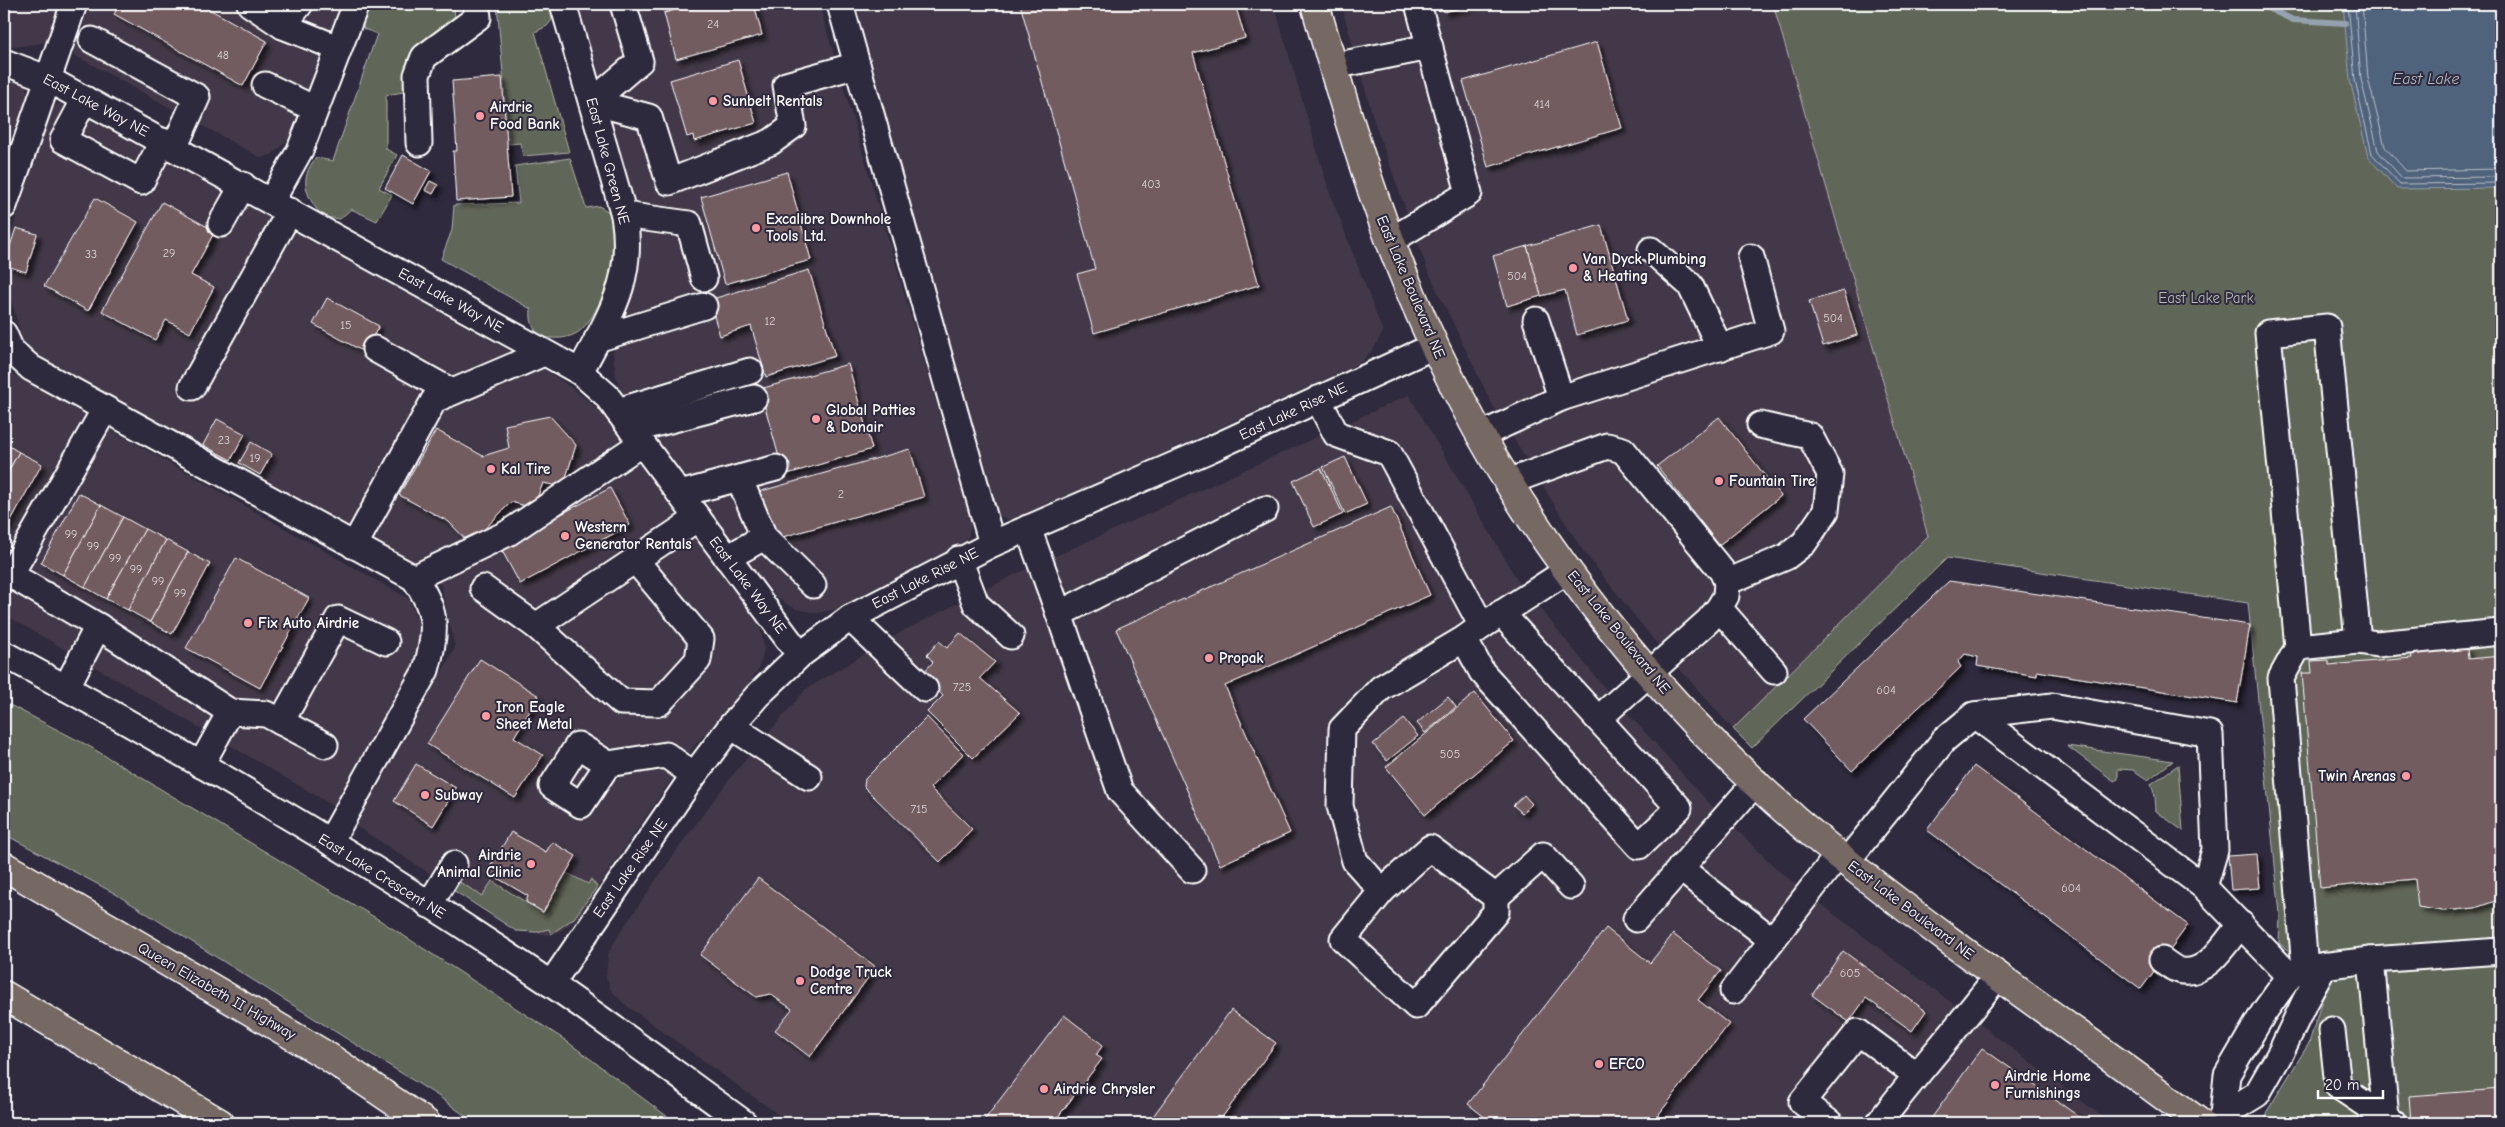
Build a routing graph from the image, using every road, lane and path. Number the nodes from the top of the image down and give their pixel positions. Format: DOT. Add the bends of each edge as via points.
graph roads {
  1 [pos="74,4"];
  2 [pos="250,4"];
  3 [pos="300,4"];
  4 [pos="356,4"];
  5 [pos="476,4"];
  6 [pos="563,4"];
  7 [pos="623,4"];
  8 [pos="840,4"];
  9 [pos="1315,4"];
  10 [pos="1418,4"];
  11 [pos="283,26"];
  12 [pos="92,40"];
  13 [pos="1430,47"];
  14 [pos="338,48"];
  15 [pos="4,62"];
  16 [pos="857,65"];
  17 [pos="1333,66"];
  18 [pos="46,78"];
  19 [pos="265,86"];
  20 [pos="85,99"];
  21 [pos="592,102"];
  22 [pos="315,109"];
  23 [pos="63,140"];
  24 [pos="25,141"];
  25 [pos="419,143"];
  26 [pos="169,144"];
  27 [pos="243,185"];
  28 [pos="4,206"];
  29 [pos="281,206"];
  30 [pos="624,215"];
  31 [pos="220,224"];
  32 [pos="1390,241"];
  33 [pos="1651,250"];
  34 [pos="1751,257"];
  35 [pos="704,278"];
  36 [pos="704,306"];
  37 [pos="1536,320"];
  38 [pos="4,334"];
  39 [pos="597,339"];
  40 [pos="1434,346"];
  41 [pos="1720,348"];
  42 [pos="374,349"];
  43 [pos="544,353"];
  44 [pos="750,371"];
  45 [pos="580,372"];
  46 [pos="192,387"];
  47 [pos="452,392"];
  48 [pos="754,398"];
  49 [pos="1561,398"];
  50 [pos="1318,399"];
  51 [pos="105,409"];
  52 [pos="618,410"];
  53 [pos="1760,425"];
  54 [pos="1481,435"];
  55 [pos="637,437"];
  56 [pos="776,468"];
  57 [pos="739,478"];
  58 [pos="1508,482"];
  59 [pos="680,494"];
  60 [pos="1265,509"];
  61 [pos="698,518"];
  62 [pos="1028,528"];
  63 [pos="764,537"];
  64 [pos="992,544"];
  65 [pos="354,546"];
  66 [pos="727,558"];
  67 [pos="959,559"];
  68 [pos="636,561"];
  69 [pos="1568,570"];
  70 [pos="7,573"];
  71 [pos="414,578"];
  72 [pos="1727,582"];
  73 [pos="813,585"];
  74 [pos="483,588"];
  75 [pos="1719,608"];
  76 [pos="1059,614"];
  77 [pos="850,618"];
  78 [pos="98,626"];
  79 [pos="536,626"];
  80 [pos="1482,626"];
  81 [pos="2501,632"];
  82 [pos="1011,636"];
  83 [pos="2358,641"];
  84 [pos="386,642"];
  85 [pos="2298,647"];
  86 [pos="4,654"];
  87 [pos="800,655"];
  88 [pos="1774,671"];
  89 [pos="1649,674"];
  90 [pos="66,688"];
  91 [pos="925,689"];
  92 [pos="230,712"];
  93 [pos="1974,715"];
  94 [pos="1598,719"];
  95 [pos="281,722"];
  96 [pos="731,726"];
  97 [pos="325,745"];
  98 [pos="608,764"];
  99 [pos="201,765"];
  100 [pos="694,774"];
  101 [pos="809,777"];
  102 [pos="1756,782"];
  103 [pos="330,842"];
  104 [pos="1842,858"];
  105 [pos="454,864"];
  106 [pos="4,866"];
  107 [pos="1680,868"];
  108 [pos="1192,870"];
  109 [pos="1571,886"];
  110 [pos="2204,887"];
  111 [pos="1382,891"];
  112 [pos="1496,897"];
  113 [pos="429,905"];
  114 [pos="1636,919"];
  115 [pos="2241,924"];
  116 [pos="1772,940"];
  117 [pos="2501,951"];
  118 [pos="2162,960"];
  119 [pos="2371,960"];
  120 [pos="2307,970"];
  121 [pos="1998,975"];
  122 [pos="551,984"];
  123 [pos="1733,991"];
  124 [pos="4,995"];
  125 [pos="2332,1030"];
  126 [pos="1915,1074"];
  127 [pos="2214,1121"];
  128 [pos="2389,1121"];
  129 [pos="220,1123"];
  130 [pos="426,1123"];
  131 [pos="744,1123"];
  132 [pos="1830,1123"];
  133 [pos="1879,1123"];
  1 -- 18 [label="street"];
  2 -- 11 [label="street"];
  3 -- 11 [label="street"];
  4 -- 14 [label="street"];
  5 -- 25 [label="street" via="478,17 424,57 417,75"];
  6 -- 21 [label="street, East Lake Green NE"];
  7 -- 21 [label="street" via="640,62"];
  8 -- 16 [label="street"];
  9 -- 17 [label="main road, East Lake Boulevard NE"];
  10 -- 13 [label="street"];
  11 -- 14 [label="street"];
  12 -- 26 [label="street" via="197,97"];
  13 -- 17 [label="street"];
  13 -- 32 [label="street" via="1470,193"];
  14 -- 22 [label="street"];
  15 -- 18 [label="street, East Lake Way NE"];
  16 -- 21 [label="street" via="786,84 793,126 771,142 669,182 649,118"];
  16 -- 64 [label="street"];
  17 -- 32 [label="main road, East Lake Boulevard NE" via="1358,152"];
  18 -- 20 [label="street, East Lake Way NE"];
  18 -- 24 [label="street"];
  19 -- 22 [label="street"];
  20 -- 23 [label="street"];
  20 -- 26 [label="street, East Lake Way NE"];
  21 -- 30 [label="street, East Lake Green NE"];
  22 -- 29 [label="street"];
  23 -- 24 [label="street"];
  23 -- 26 [label="street" via="141,182"];
  24 -- 28 [label="street"];
  26 -- 27 [label="street, East Lake Way NE"];
  27 -- 29 [label="street, East Lake Way NE"];
  27 -- 31 [label="street"];
  29 -- 43 [label="street, East Lake Way NE"];
  29 -- 46 [label="street"];
  30 -- 35 [label="street" via="689,224"];
  30 -- 39 [label="street, East Lake Green NE" via="628,240 623,284"];
  32 -- 40 [label="main road, East Lake Boulevard NE"];
  33 -- 41 [label="street" via="1690,285"];
  34 -- 41 [label="street" via="1771,332"];
  36 -- 39 [label="street"];
  37 -- 49 [label="street"];
  38 -- 51 [label="street" via="11,350 31,368"];
  39 -- 45 [label="street, East Lake Green NE"];
  40 -- 50 [label="street, East Lake Rise NE"];
  40 -- 54 [label="main road, East Lake Boulevard NE"];
  41 -- 49 [label="street"];
  42 -- 47 [label="street"];
  43 -- 45 [label="street, East Lake Way NE"];
  43 -- 47 [label="street"];
  44 -- 52 [label="street"];
  45 -- 52 [label="street, East Lake Way NE"];
  47 -- 65 [label="street" via="434,400"];
  48 -- 55 [label="street"];
  49 -- 54 [label="street"];
  50 -- 62 [label="street, East Lake Rise NE"];
  50 -- 80 [label="street" via="1336,434 1389,453"];
  51 -- 65 [label="street"];
  51 -- 70 [label="street"];
  52 -- 55 [label="street, East Lake Way NE"];
  53 -- 72 [label="street" via="1810,436 1830,474 1826,511 1804,543 1786,556"];
  54 -- 58 [label="main road, East Lake Boulevard NE"];
  55 -- 59 [label="street, East Lake Way NE"];
  55 -- 71 [label="street" via="508,533"];
  56 -- 57 [label="street"];
  57 -- 59 [label="street"];
  57 -- 63 [label="street"];
  58 -- 69 [label="main road, East Lake Boulevard NE"];
  58 -- 72 [label="street" via="1607,446 1623,450 1716,563"];
  59 -- 61 [label="street, East Lake Way NE"];
  60 -- 76 [label="street"];
  61 -- 66 [label="street, East Lake Way NE"];
  61 -- 68 [label="street"];
  62 -- 64 [label="street, East Lake Rise NE"];
  62 -- 76 [label="street"];
  63 -- 66 [label="street"];
  63 -- 73 [label="street"];
  64 -- 67 [label="street, East Lake Rise NE"];
  65 -- 71 [label="street"];
  66 -- 87 [label="street, East Lake Way NE"];
  67 -- 77 [label="street, East Lake Rise NE"];
  67 -- 82 [label="street" via="976,604"];
  68 -- 79 [label="street"];
  68 -- 79 [label="street" via="701,639 698,660 658,703 621,702"];
  69 -- 80 [label="street"];
  69 -- 89 [label="main road, East Lake Boulevard NE"];
  70 -- 78 [label="street"];
  71 -- 103 [label="street" via="426,594 434,616 433,644 426,670"];
  72 -- 75 [label="street" via="1726,596"];
  74 -- 79 [label="street"];
  75 -- 88 [label="street"];
  75 -- 89 [label="street"];
  76 -- 108 [label="street" via="1120,792"];
  77 -- 87 [label="street, East Lake Rise NE"];
  77 -- 91 [label="street"];
  78 -- 90 [label="street"];
  78 -- 92 [label="street"];
  80 -- 94 [label="street"];
  80 -- 94 [label="street" via="1482,672 1639,846 1679,808"];
  80 -- 111 [label="street" via="1381,688 1342,729 1340,806 1355,861"];
  81 -- 83 [label="street" via="2377,644"];
  83 -- 85 [label="street"];
  83 -- 85 [label="street" via="2327,327 2268,333"];
  84 -- 95 [label="street" via="338,619"];
  85 -- 120 [label="street" via="2281,678"];
  86 -- 90 [label="street, East Lake Crescent NE"];
  87 -- 96 [label="street, East Lake Rise NE"];
  89 -- 94 [label="street"];
  89 -- 102 [label="main road, East Lake Boulevard NE"];
  90 -- 99 [label="street, East Lake Crescent NE"];
  92 -- 95 [label="street" via="266,714"];
  92 -- 99 [label="street"];
  93 -- 104 [label="street" via="1944,740"];
  93 -- 110 [label="street"];
  93 -- 110 [label="street" via="2052,706 2210,734 2215,850"];
  95 -- 97 [label="street"];
  96 -- 100 [label="street, East Lake Rise NE"];
  96 -- 101 [label="street"];
  98 -- 100 [label="street" via="666,755"];
  99 -- 103 [label="street, East Lake Crescent NE"];
  100 -- 122 [label="street, East Lake Rise NE"];
  102 -- 104 [label="main road, East Lake Boulevard NE"];
  102 -- 107 [label="street"];
  103 -- 113 [label="street, East Lake Crescent NE"];
  104 -- 116 [label="street"];
  104 -- 121 [label="main road, East Lake Boulevard NE"];
  105 -- 113 [label="street"];
  106 -- 130 [label="main road, Queen Elizabeth II Highway" via="327,1056"];
  107 -- 114 [label="street"];
  107 -- 116 [label="street"];
  109 -- 112 [label="street" via="1543,854"];
  110 -- 115 [label="street"];
  111 -- 112 [label="street" via="1430,848"];
  111 -- 112 [label="street" via="1343,939 1416,1006 1496,912"];
  113 -- 122 [label="street, East Lake Crescent NE"];
  115 -- 118 [label="street" via="2211,960 2197,970 2182,972"];
  115 -- 120 [label="street"];
  116 -- 123 [label="street"];
  117 -- 119 [label="street"];
  119 -- 120 [label="street"];
  119 -- 128 [label="street"];
  120 -- 127 [label="street" via="2264,1012 2227,1075"];
  120 -- 127 [label="street" via="2305,1001 2257,1094"];
  121 -- 126 [label="street" via="1966,1018"];
  121 -- 127 [label="main road, East Lake Boulevard NE"];
  122 -- 131 [label="street, East Lake Crescent NE"];
  124 -- 129 [label="main road"];
  125 -- 128 [label="street" via="2338,1086"];
  126 -- 132 [label="street" via="1858,1032 1802,1102"];
  126 -- 133 [label="street"];
}
